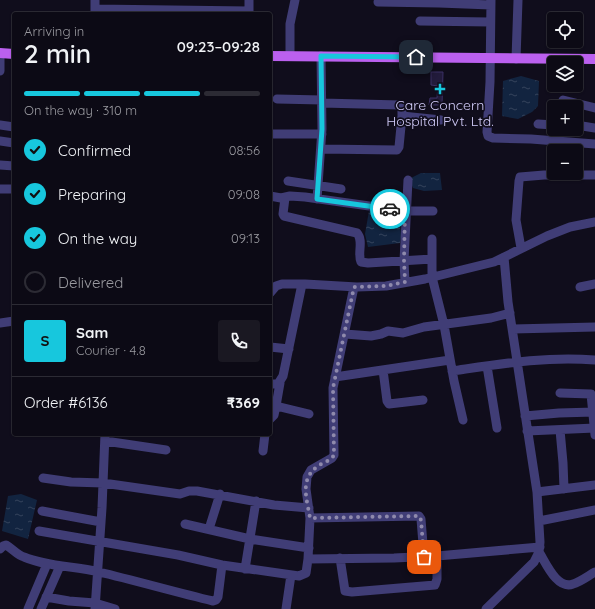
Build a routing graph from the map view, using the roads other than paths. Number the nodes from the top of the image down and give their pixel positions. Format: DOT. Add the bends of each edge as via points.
graph roads {
  1 [pos="249,0"];
  2 [pos="295,0"];
  3 [pos="518,0"];
  4 [pos="378,2"];
  5 [pos="491,3"];
  6 [pos="95,8"];
  7 [pos="249,12"];
  8 [pos="420,21"];
  9 [pos="490,22"];
  10 [pos="0,53"];
  11 [pos="12,54"];
  12 [pos="272,56"];
  13 [pos="290,56"];
  14 [pos="321,56"];
  15 [pos="490,58"];
  16 [pos="516,59"];
  17 [pos="595,59"];
  18 [pos="0,71"];
  19 [pos="277,99"];
  20 [pos="322,101"];
  21 [pos="583,105"];
  22 [pos="595,108"];
  23 [pos="402,116"];
  24 [pos="441,120"];
  25 [pos="538,124"];
  26 [pos="0,125"];
  27 [pos="547,125"];
  28 [pos="583,126"];
  29 [pos="12,127"];
  30 [pos="595,128"];
  31 [pos="272,134"];
  32 [pos="322,134"];
  33 [pos="0,141"];
  34 [pos="12,143"];
  35 [pos="595,144"];
  36 [pos="321,149"];
  37 [pos="0,165"];
  38 [pos="12,166"];
  39 [pos="595,174"];
  40 [pos="408,180"];
  41 [pos="288,181"];
  42 [pos="318,185"];
  43 [pos="0,189"];
  44 [pos="12,189"];
  45 [pos="341,189"];
  46 [pos="272,196"];
  47 [pos="285,198"];
  48 [pos="317,199"];
  49 [pos="405,211"];
  50 [pos="433,211"];
  51 [pos="595,222"];
  52 [pos="432,239"];
  53 [pos="521,248"];
  54 [pos="504,257"];
  55 [pos="432,258"];
  56 [pos="404,261"];
  57 [pos="432,277"];
  58 [pos="405,282"];
  59 [pos="274,284"];
  60 [pos="302,284"];
  61 [pos="595,284"];
  62 [pos="354,287"];
  63 [pos="580,287"];
  64 [pos="510,313"];
  65 [pos="12,321"];
  66 [pos="0,323"];
  67 [pos="444,325"];
  68 [pos="595,327"];
  69 [pos="513,329"];
  70 [pos="345,334"];
  71 [pos="272,347"];
  72 [pos="289,349"];
  73 [pos="450,360"];
  74 [pos="595,360"];
  75 [pos="518,361"];
  76 [pos="486,366"];
  77 [pos="382,370"];
  78 [pos="452,372"];
  79 [pos="335,377"];
  80 [pos="280,382"];
  81 [pos="272,384"];
  82 [pos="560,393"];
  83 [pos="423,400"];
  84 [pos="276,406"];
  85 [pos="594,412"];
  86 [pos="309,414"];
  87 [pos="526,416"];
  88 [pos="272,417"];
  89 [pos="463,420"];
  90 [pos="497,428"];
  91 [pos="595,428"];
  92 [pos="560,430"];
  93 [pos="527,431"];
  94 [pos="595,435"];
  95 [pos="265,436"];
  96 [pos="105,437"];
  97 [pos="166,450"];
  98 [pos="263,451"];
  99 [pos="43,478"];
  100 [pos="103,483"];
  101 [pos="595,485"];
  102 [pos="564,489"];
  103 [pos="537,492"];
  104 [pos="220,494"];
  105 [pos="256,501"];
  106 [pos="309,508"];
  107 [pos="595,510"];
  108 [pos="42,511"];
  109 [pos="310,518"];
  110 [pos="539,521"];
  111 [pos="101,522"];
  112 [pos="185,524"];
  113 [pos="209,529"];
  114 [pos="39,532"];
  115 [pos="250,539"];
  116 [pos="100,542"];
  117 [pos="309,548"];
  118 [pos="0,549"];
  119 [pos="539,549"];
  120 [pos="437,556"];
  121 [pos="424,557"];
  122 [pos="340,558"];
  123 [pos="308,559"];
  124 [pos="47,564"];
  125 [pos="60,566"];
  126 [pos="222,566"];
  127 [pos="245,569"];
  128 [pos="98,572"];
  129 [pos="595,572"];
  130 [pos="291,575"];
  131 [pos="46,597"];
  132 [pos="95,606"];
  133 [pos="28,609"];
  134 [pos="41,609"];
  135 [pos="115,609"];
  136 [pos="286,609"];
  137 [pos="486,609"];
  1 -- 7 [label="street"];
  2 -- 13 [label="street" via="290,24"];
  3 -- 16 [label="street"];
  4 -- 5 [label="street"];
  5 -- 9 [label="street"];
  6 -- 7 [label="street"];
  8 -- 9 [label="street"];
  9 -- 15 [label="street"];
  10 -- 11 [label="main road"];
  10 -- 18 [label="street"];
  12 -- 13 [label="main road"];
  13 -- 14 [label="main road"];
  14 -- 15 [label="main road"];
  14 -- 20 [label="street"];
  15 -- 16 [label="main road"];
  15 -- 35 [label="street" via="486,132 488,136"];
  16 -- 17 [label="main road"];
  19 -- 20 [label="street"];
  20 -- 23 [label="street" via="400,106"];
  20 -- 32 [label="street"];
  21 -- 22 [label="street"];
  23 -- 24 [label="street"];
  23 -- 36 [label="street" via="397,150"];
  25 -- 27 [label="street"];
  26 -- 29 [label="street"];
  28 -- 30 [label="street"];
  31 -- 32 [label="street"];
  32 -- 36 [label="street"];
  33 -- 34 [label="street"];
  36 -- 42 [label="street"];
  37 -- 38 [label="street"];
  39 -- 53 [label="street" via="520,177 515,214"];
  40 -- 49 [label="street"];
  41 -- 42 [label="street"];
  42 -- 45 [label="street"];
  42 -- 48 [label="street"];
  43 -- 44 [label="street"];
  46 -- 47 [label="street"];
  47 -- 48 [label="street" via="290,196"];
  47 -- 56 [label="street" via="284,216 358,232 361,262"];
  48 -- 49 [label="street"];
  49 -- 50 [label="street"];
  49 -- 56 [label="street"];
  51 -- 53 [label="street" via="564,229"];
  52 -- 55 [label="street"];
  53 -- 54 [label="street"];
  54 -- 57 [label="street" via="494,262"];
  54 -- 64 [label="street"];
  55 -- 56 [label="street"];
  55 -- 57 [label="street"];
  56 -- 58 [label="street"];
  57 -- 58 [label="street"];
  57 -- 67 [label="street"];
  58 -- 62 [label="street" via="386,286"];
  59 -- 60 [label="street"];
  60 -- 62 [label="street"];
  60 -- 72 [label="street"];
  61 -- 63 [label="street"];
  62 -- 70 [label="street"];
  64 -- 67 [label="street"];
  64 -- 69 [label="street"];
  65 -- 66 [label="street"];
  67 -- 70 [label="street" via="403,333 388,331 371,336"];
  67 -- 73 [label="street"];
  68 -- 69 [label="street"];
  69 -- 75 [label="street"];
  70 -- 79 [label="street"];
  71 -- 72 [label="street"];
  72 -- 80 [label="street"];
  73 -- 77 [label="street"];
  73 -- 78 [label="street"];
  74 -- 75 [label="street" via="557,358"];
  75 -- 76 [label="street"];
  75 -- 87 [label="street"];
  76 -- 78 [label="street"];
  76 -- 90 [label="street"];
  77 -- 79 [label="street"];
  77 -- 83 [label="street" via="389,404"];
  78 -- 89 [label="street"];
  79 -- 106 [label="street" via="334,455 312,470 307,477"];
  80 -- 81 [label="street"];
  80 -- 84 [label="street"];
  82 -- 85 [label="street" via="591,394"];
  84 -- 86 [label="street"];
  84 -- 88 [label="street"];
  85 -- 87 [label="street"];
  85 -- 91 [label="street"];
  87 -- 93 [label="street"];
  91 -- 92 [label="street"];
  91 -- 94 [label="street"];
  92 -- 93 [label="street"];
  92 -- 102 [label="street"];
  93 -- 103 [label="street"];
  95 -- 98 [label="street"];
  96 -- 97 [label="street"];
  96 -- 100 [label="street"];
  99 -- 100 [label="street"];
  100 -- 104 [label="street" via="180,494 192,490"];
  100 -- 111 [label="street"];
  101 -- 102 [label="street"];
  102 -- 103 [label="street"];
  103 -- 110 [label="street"];
  104 -- 105 [label="street"];
  104 -- 113 [label="street"];
  105 -- 106 [label="street"];
  105 -- 115 [label="street"];
  106 -- 109 [label="street"];
  107 -- 110 [label="street"];
  108 -- 111 [label="street"];
  109 -- 117 [label="street"];
  109 -- 121 [label="street" via="419,516"];
  110 -- 119 [label="street"];
  111 -- 116 [label="street"];
  112 -- 113 [label="street"];
  113 -- 115 [label="street"];
  114 -- 116 [label="street"];
  115 -- 117 [label="street"];
  115 -- 127 [label="street"];
  116 -- 126 [label="street" via="178,555"];
  116 -- 128 [label="street"];
  117 -- 123 [label="street"];
  118 -- 124 [label="street" via="6,545 22,557"];
  119 -- 120 [label="street"];
  119 -- 129 [label="street" via="557,580 563,585 572,585"];
  119 -- 137 [label="street" via="534,562"];
  120 -- 121 [label="street"];
  120 -- 122 [label="street" via="435,585 352,592 344,591"];
  121 -- 122 [label="street"];
  122 -- 123 [label="street"];
  123 -- 130 [label="street" via="306,573"];
  124 -- 125 [label="street"];
  124 -- 133 [label="street"];
  125 -- 128 [label="street"];
  125 -- 131 [label="street"];
  126 -- 127 [label="street"];
  126 -- 128 [label="street" via="218,597 213,601"];
  127 -- 130 [label="street"];
  128 -- 132 [label="street"];
  130 -- 136 [label="street"];
  131 -- 132 [label="street"];
  131 -- 134 [label="street"];
  132 -- 135 [label="street"];
}
